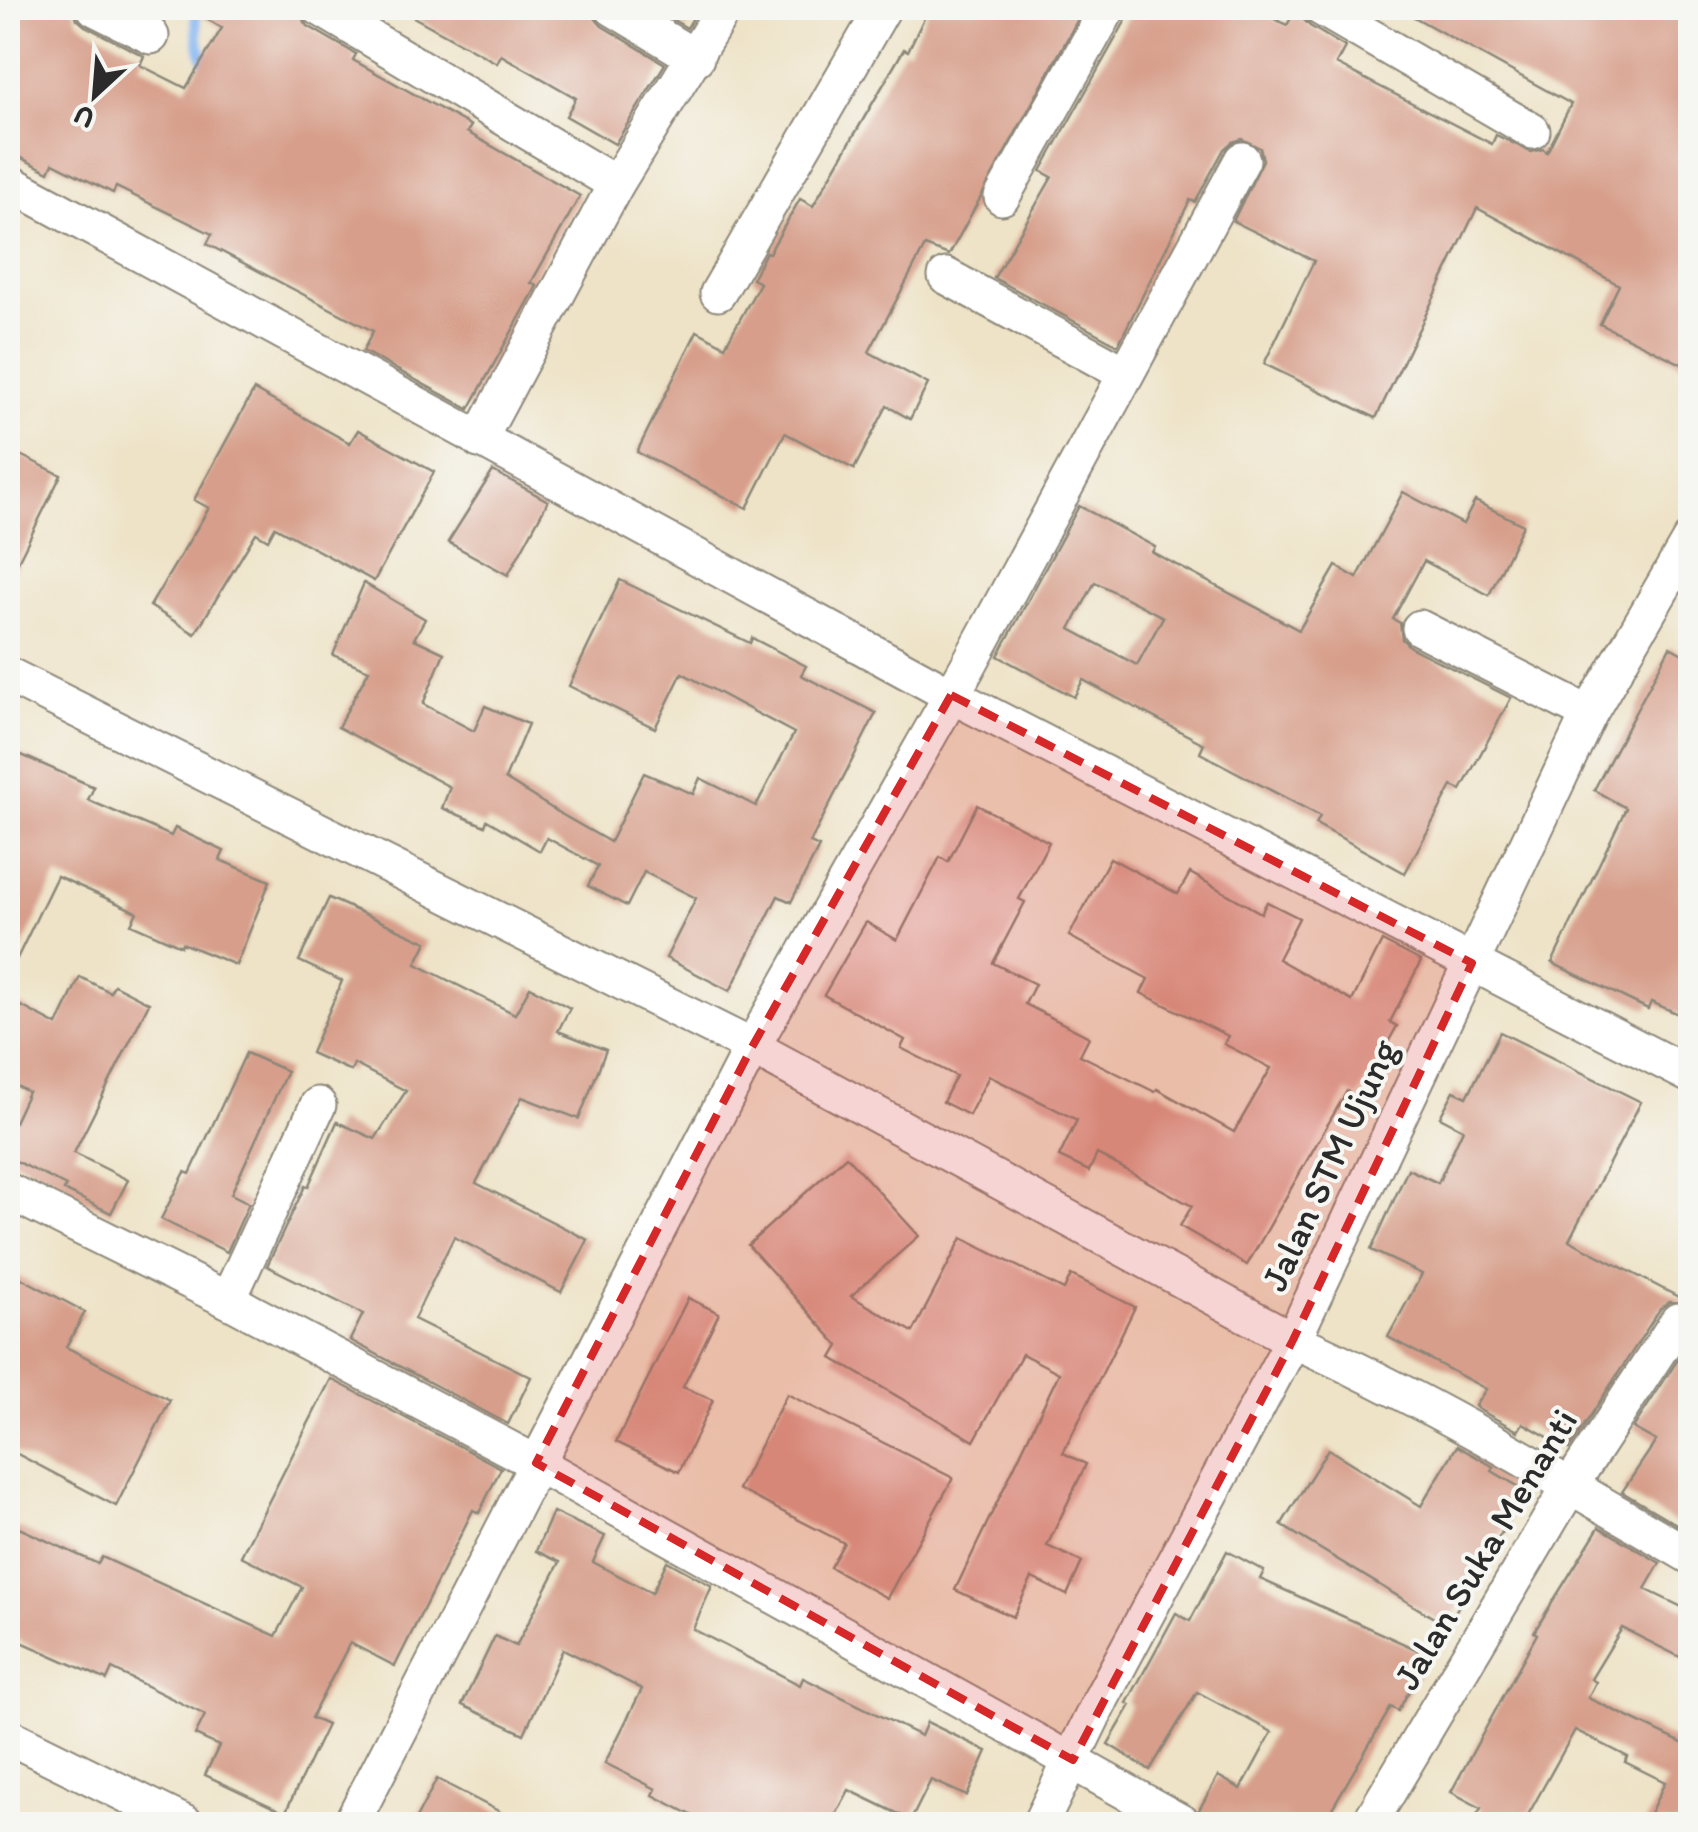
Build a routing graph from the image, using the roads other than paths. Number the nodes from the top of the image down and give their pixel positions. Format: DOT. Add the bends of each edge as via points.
graph roads {
  1 [pos="95,8"];
  2 [pos="320,8"];
  3 [pos="612,8"];
  4 [pos="724,8"];
  5 [pos="882,8"];
  6 [pos="1108,8"];
  7 [pos="1321,8"];
  8 [pos="152,36"];
  9 [pos="696,58"];
  10 [pos="1532,131"];
  11 [pos="1242,160"];
  12 [pos="8,182"];
  13 [pos="616,184"];
  14 [pos="1002,198"];
  15 [pos="946,276"];
  16 [pos="718,293"];
  17 [pos="1126,374"];
  18 [pos="479,440"];
  19 [pos="1690,540"];
  20 [pos="1682,579"];
  21 [pos="1420,628"];
  22 [pos="8,675"];
  23 [pos="951,695"];
  24 [pos="1589,714"];
  25 [pos="1472,963"];
  26 [pos="752,1047"];
  27 [pos="1690,1075"];
  28 [pos="318,1106"];
  29 [pos="8,1191"];
  30 [pos="228,1300"];
  31 [pos="1678,1321"];
  32 [pos="1292,1340"];
  33 [pos="536,1463"];
  34 [pos="1570,1486"];
  35 [pos="1690,1556"];
  36 [pos="8,1736"];
  37 [pos="1073,1760"];
  38 [pos="186,1824"];
  39 [pos="351,1824"];
  40 [pos="1040,1824"];
  41 [pos="1184,1824"];
  42 [pos="1369,1824"];
  1 -- 8 [label="street"];
  2 -- 13 [label="street"];
  3 -- 9 [label="street"];
  4 -- 9 [label="street"];
  5 -- 16 [label="street"];
  6 -- 14 [label="street"];
  7 -- 10 [label="street"];
  9 -- 13 [label="street"];
  11 -- 17 [label="street"];
  12 -- 18 [label="street"];
  13 -- 18 [label="street"];
  15 -- 17 [label="street"];
  17 -- 23 [label="street"];
  18 -- 23 [label="street"];
  19 -- 20 [label="street, Jalan STM Ujung"];
  20 -- 24 [label="street, Jalan STM Ujung"];
  21 -- 24 [label="street"];
  22 -- 26 [label="street"];
  23 -- 25 [label="street"];
  23 -- 26 [label="street"];
  24 -- 25 [label="street, Jalan STM Ujung"];
  25 -- 27 [label="street"];
  25 -- 32 [label="street, Jalan STM Ujung"];
  26 -- 32 [label="street"];
  26 -- 33 [label="street"];
  28 -- 30 [label="street"];
  29 -- 30 [label="street"];
  30 -- 33 [label="street"];
  31 -- 34 [label="street, Jalan Suka Menanti"];
  32 -- 34 [label="street"];
  32 -- 37 [label="street, Jalan STM Ujung"];
  33 -- 37 [label="street"];
  33 -- 39 [label="street"];
  34 -- 35 [label="street"];
  34 -- 42 [label="street, Jalan Suka Menanti"];
  36 -- 38 [label="street"];
  37 -- 40 [label="street, Jalan STM Ujung"];
  37 -- 41 [label="street"];
}
